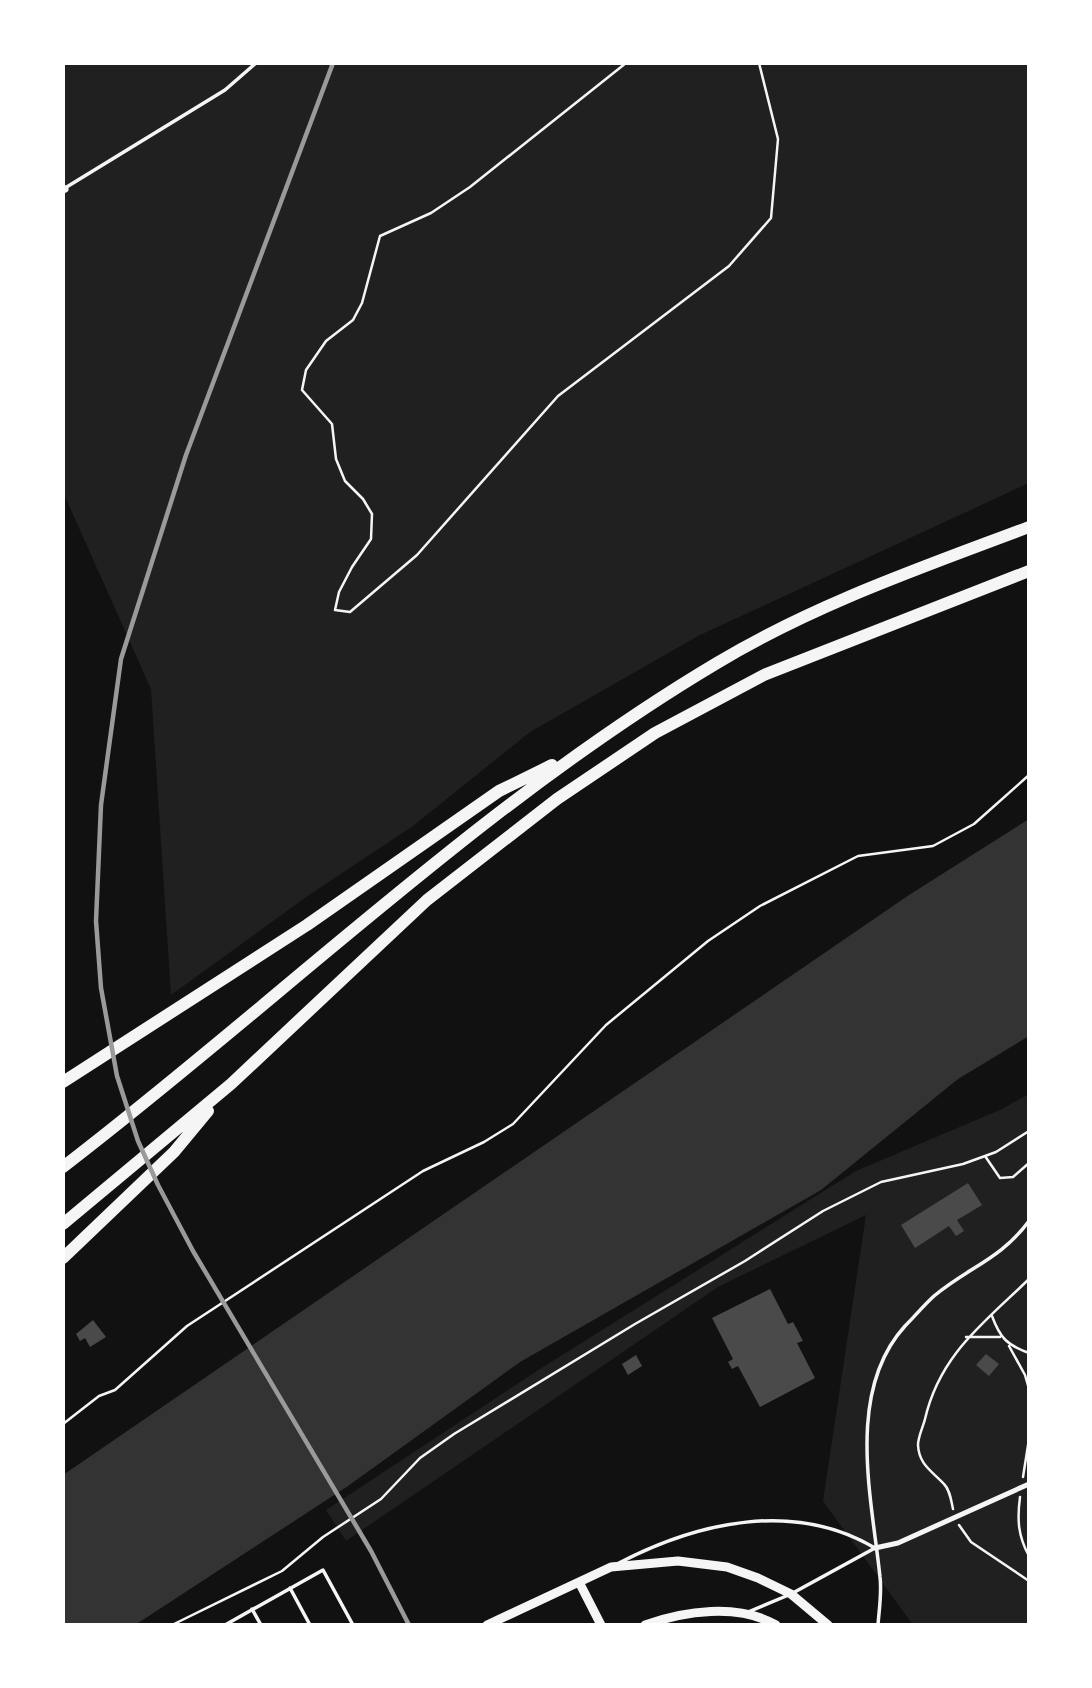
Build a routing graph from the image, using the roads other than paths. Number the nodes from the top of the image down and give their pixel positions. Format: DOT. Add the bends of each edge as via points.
graph roads {
  1 [pos="256,63"];
  2 [pos="64,189"];
  3 [pos="1029,527"];
  4 [pos="1029,571"];
  5 [pos="577,752"];
  6 [pos="63,1082"];
  7 [pos="231,1084"];
  8 [pos="63,1167"];
  9 [pos="1029,1221"];
  10 [pos="63,1224"];
  11 [pos="63,1258"];
  12 [pos="1029,1484"];
  13 [pos="875,1548"];
  14 [pos="611,1567"];
  15 [pos="579,1582"];
  16 [pos="290,1588"];
  17 [pos="791,1594"];
  18 [pos="252,1609"];
  19 [pos="743,1615"];
  20 [pos="225,1625"];
  21 [pos="261,1625"];
  22 [pos="310,1625"];
  23 [pos="353,1625"];
  24 [pos="487,1625"];
  25 [pos="601,1625"];
  26 [pos="645,1625"];
  27 [pos="776,1625"];
  28 [pos="828,1625"];
  29 [pos="878,1625"];
  1 -- 2 [label="lane" via="225,90"];
  3 -- 5 [label="highway" via="797,619 718,662"];
  4 -- 7 [label="highway" via="764,675 655,733 557,799 428,900"];
  5 -- 6 [label="highway" via="499,792 307,925"];
  5 -- 8 [label="highway"];
  7 -- 10 [label="highway"];
  7 -- 11 [label="highway" via="174,1152"];
  9 -- 13 [label="lane" via="1012,1244 934,1296 902,1330 883,1363 870,1406 867,1445"];
  12 -- 13 [label="street" via="898,1543"];
  13 -- 14 [label="lane" via="850,1533 744,1521 718,1524 670,1540"];
  13 -- 17 [label="lane"];
  13 -- 29 [label="lane" via="881,1580"];
  14 -- 15 [label="street"];
  14 -- 17 [label="street" via="678,1562 716,1565"];
  15 -- 24 [label="street"];
  15 -- 25 [label="street"];
  16 -- 18 [label="lane"];
  16 -- 22 [label="lane"];
  16 -- 23 [label="lane" via="323,1570"];
  17 -- 19 [label="lane"];
  17 -- 28 [label="street"];
  18 -- 20 [label="lane"];
  18 -- 21 [label="lane"];
  19 -- 26 [label="street" via="685,1613"];
  19 -- 27 [label="street"];
}
